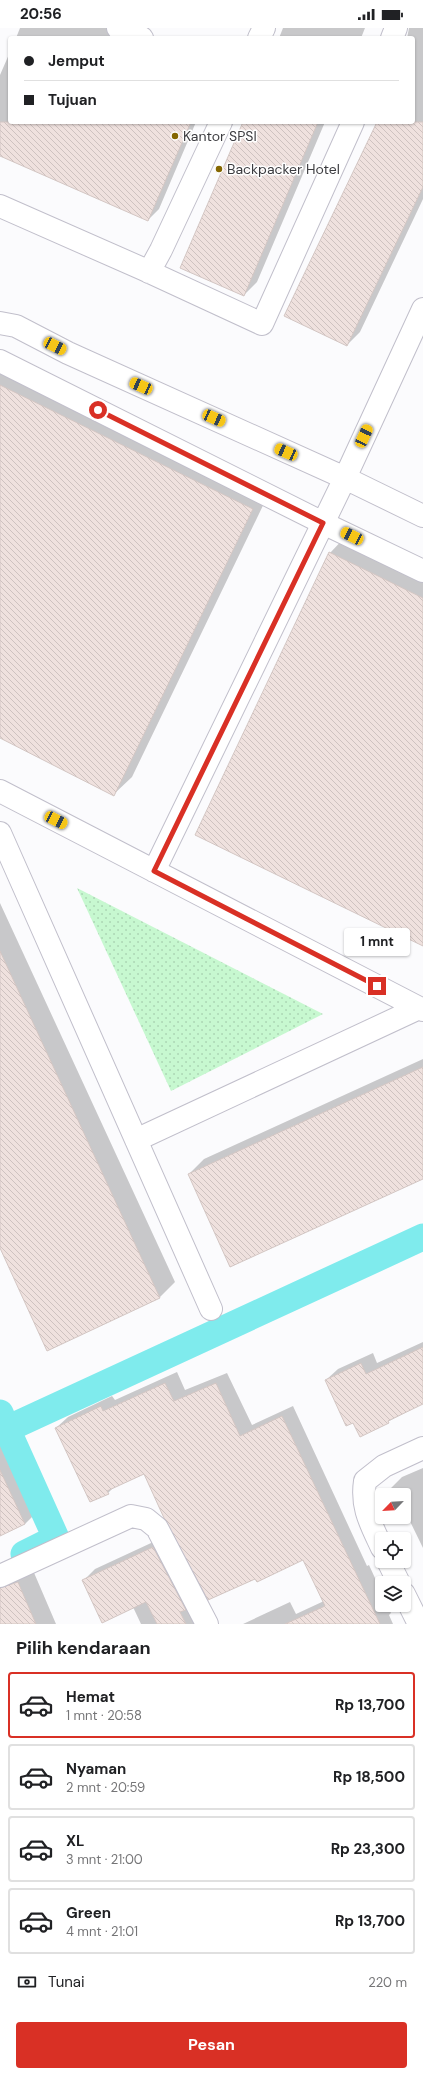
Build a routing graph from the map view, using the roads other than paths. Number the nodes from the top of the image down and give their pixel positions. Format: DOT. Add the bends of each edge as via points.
graph roads {
  1 [pos="118,28"];
  2 [pos="137,36"];
  3 [pos="220,124"];
  4 [pos="353,124"];
  5 [pos="0,206"];
  6 [pos="149,272"];
  7 [pos="423,310"];
  8 [pos="0,323"];
  9 [pos="0,361"];
  10 [pos="345,478"];
  11 [pos="423,516"];
  12 [pos="323,523"];
  13 [pos="423,571"];
  14 [pos="0,791"];
  15 [pos="0,833"];
  16 [pos="154,871"];
  17 [pos="421,1009"];
  18 [pos="136,1140"];
  19 [pos="211,1309"];
  20 [pos="423,1448"];
  21 [pos="375,1534"];
  22 [pos="0,1576"];
  23 [pos="411,1608"];
  24 [pos="207,1624"];
  25 [pos="419,1624"];
  1 -- 2 [label="street"];
  3 -- 6 [label="street"];
  4 -- 6 [label="street" via="262,324"];
  5 -- 6 [label="street"];
  7 -- 10 [label="street"];
  8 -- 10 [label="street" via="16,326 68,353"];
  9 -- 12 [label="street"];
  10 -- 11 [label="street"];
  10 -- 12 [label="street"];
  12 -- 13 [label="street"];
  12 -- 16 [label="street"];
  14 -- 16 [label="street"];
  15 -- 18 [label="street"];
  16 -- 17 [label="street"];
  17 -- 18 [label="street"];
  18 -- 19 [label="street"];
  20 -- 21 [label="street" via="384,1466 365,1481 363,1496 367,1517"];
  22 -- 24 [label="street" via="131,1516 146,1519 157,1528"];
  23 -- 25 [label="street"];
}
